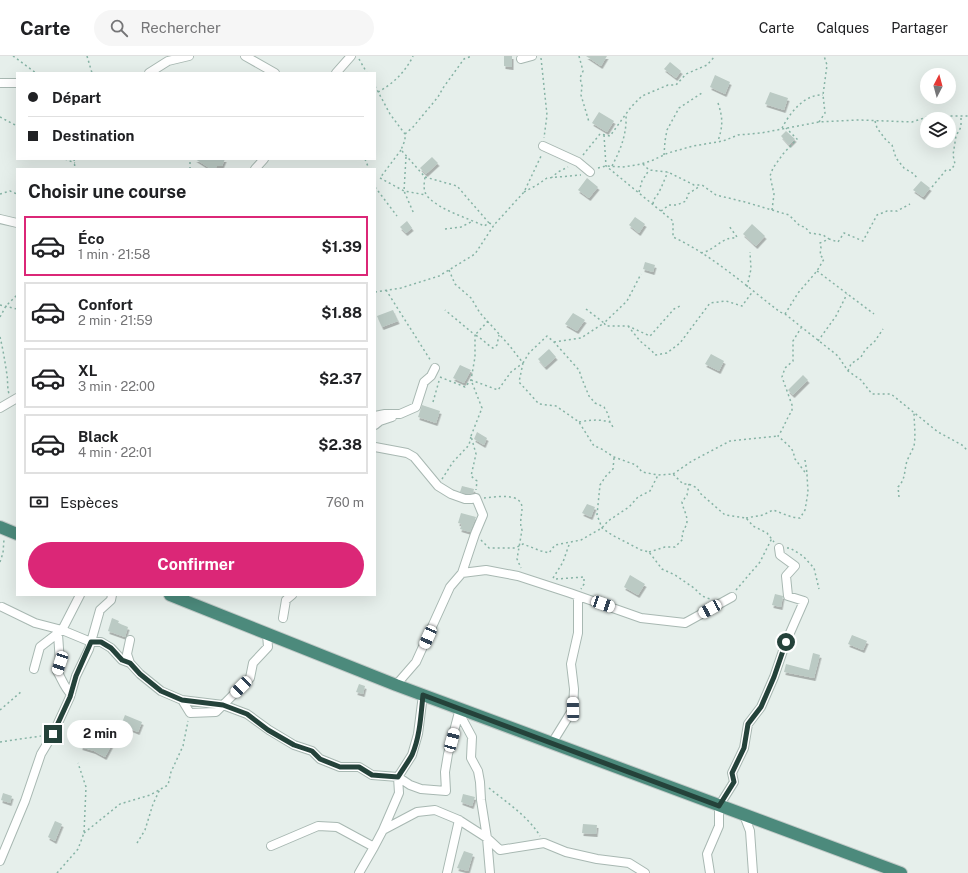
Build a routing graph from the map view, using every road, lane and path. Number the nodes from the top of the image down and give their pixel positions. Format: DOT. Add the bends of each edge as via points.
graph roads {
  1 [pos="13,56"];
  2 [pos="87,56"];
  3 [pos="188,56"];
  4 [pos="245,56"];
  5 [pos="351,56"];
  6 [pos="357,56"];
  7 [pos="413,56"];
  8 [pos="472,56"];
  9 [pos="532,56"];
  10 [pos="540,56"];
  11 [pos="579,56"];
  12 [pos="714,56"];
  13 [pos="824,56"];
  14 [pos="521,59"];
  15 [pos="35,72"];
  16 [pos="92,72"];
  17 [pos="151,72"];
  18 [pos="273,72"];
  19 [pos="337,72"];
  20 [pos="366,72"];
  21 [pos="0,83"];
  22 [pos="16,83"];
  23 [pos="376,88"];
  24 [pos="378,92"];
  25 [pos="702,93"];
  26 [pos="823,95"];
  27 [pos="718,103"];
  28 [pos="626,114"];
  29 [pos="968,116"];
  30 [pos="961,117"];
  31 [pos="0,118"];
  32 [pos="875,121"];
  33 [pos="589,122"];
  34 [pos="819,122"];
  35 [pos="16,126"];
  36 [pos="782,128"];
  37 [pos="786,128"];
  38 [pos="405,134"];
  39 [pos="604,135"];
  40 [pos="718,141"];
  41 [pos="543,146"];
  42 [pos="401,150"];
  43 [pos="664,155"];
  44 [pos="406,156"];
  45 [pos="67,160"];
  46 [pos="74,160"];
  47 [pos="263,160"];
  48 [pos="578,162"];
  49 [pos="74,164"];
  50 [pos="643,164"];
  51 [pos="606,166"];
  52 [pos="612,166"];
  53 [pos="75,168"];
  54 [pos="257,168"];
  55 [pos="649,170"];
  56 [pos="590,172"];
  57 [pos="668,172"];
  58 [pos="425,177"];
  59 [pos="551,178"];
  60 [pos="917,178"];
  61 [pos="702,185"];
  62 [pos="932,187"];
  63 [pos="376,188"];
  64 [pos="404,191"];
  65 [pos="524,192"];
  66 [pos="639,192"];
  67 [pos="0,194"];
  68 [pos="16,194"];
  69 [pos="427,195"];
  70 [pos="652,204"];
  71 [pos="910,204"];
  72 [pos="772,210"];
  73 [pos="661,211"];
  74 [pos="414,214"];
  75 [pos="397,216"];
  76 [pos="0,219"];
  77 [pos="473,221"];
  78 [pos="489,222"];
  79 [pos="16,223"];
  80 [pos="494,225"];
  81 [pos="729,226"];
  82 [pos="445,229"];
  83 [pos="829,239"];
  84 [pos="750,252"];
  85 [pos="701,253"];
  86 [pos="449,270"];
  87 [pos="817,271"];
  88 [pos="641,274"];
  89 [pos="747,287"];
  90 [pos="386,290"];
  91 [pos="753,291"];
  92 [pos="376,292"];
  93 [pos="847,294"];
  94 [pos="16,296"];
  95 [pos="0,305"];
  96 [pos="6,306"];
  97 [pos="680,306"];
  98 [pos="16,309"];
  99 [pos="586,309"];
  100 [pos="445,310"];
  101 [pos="785,314"];
  102 [pos="874,314"];
  103 [pos="0,316"];
  104 [pos="488,321"];
  105 [pos="604,323"];
  106 [pos="628,326"];
  107 [pos="801,328"];
  108 [pos="883,329"];
  109 [pos="475,335"];
  110 [pos="499,335"];
  111 [pos="0,337"];
  112 [pos="818,341"];
  113 [pos="554,342"];
  114 [pos="522,363"];
  115 [pos="435,368"];
  116 [pos="848,371"];
  117 [pos="440,377"];
  118 [pos="471,380"];
  119 [pos="14,400"];
  120 [pos="433,402"];
  121 [pos="0,408"];
  122 [pos="914,412"];
  123 [pos="400,414"];
  124 [pos="376,416"];
  125 [pos="579,422"];
  126 [pos="610,422"];
  127 [pos="376,424"];
  128 [pos="614,429"];
  129 [pos="471,436"];
  130 [pos="778,436"];
  131 [pos="376,446"];
  132 [pos="968,451"];
  133 [pos="614,457"];
  134 [pos="805,460"];
  135 [pos="673,474"];
  136 [pos="658,475"];
  137 [pos="807,475"];
  138 [pos="689,484"];
  139 [pos="438,486"];
  140 [pos="899,497"];
  141 [pos="476,498"];
  142 [pos="746,518"];
  143 [pos="2,528"];
  144 [pos="602,528"];
  145 [pos="16,534"];
  146 [pos="475,534"];
  147 [pos="772,538"];
  148 [pos="570,542"];
  149 [pos="519,546"];
  150 [pos="779,548"];
  151 [pos="649,552"];
  152 [pos="0,562"];
  153 [pos="462,573"];
  154 [pos="523,578"];
  155 [pos="548,586"];
  156 [pos="819,589"];
  157 [pos="79,596"];
  158 [pos="112,596"];
  159 [pos="172,596"];
  160 [pos="291,596"];
  161 [pos="578,596"];
  162 [pos="732,597"];
  163 [pos="722,602"];
  164 [pos="2,607"];
  165 [pos="283,618"];
  166 [pos="60,632"];
  167 [pos="267,634"];
  168 [pos="50,639"];
  169 [pos="130,640"];
  170 [pos="91,642"];
  171 [pos="60,663"];
  172 [pos="130,663"];
  173 [pos="34,669"];
  174 [pos="396,685"];
  175 [pos="22,691"];
  176 [pos="71,694"];
  177 [pos="423,695"];
  178 [pos="182,700"];
  179 [pos="223,705"];
  180 [pos="454,709"];
  181 [pos="0,710"];
  182 [pos="190,713"];
  183 [pos="53,734"];
  184 [pos="0,742"];
  185 [pos="552,743"];
  186 [pos="78,763"];
  187 [pos="398,777"];
  188 [pos="480,782"];
  189 [pos="160,789"];
  190 [pos="719,806"];
  191 [pos="744,815"];
  192 [pos="459,820"];
  193 [pos="383,830"];
  194 [pos="84,832"];
  195 [pos="487,838"];
  196 [pos="137,843"];
  197 [pos="544,843"];
  198 [pos="271,846"];
  199 [pos="374,847"];
  200 [pos="0,861"];
  201 [pos="57,873"];
  202 [pos="359,873"];
  203 [pos="446,873"];
  204 [pos="490,873"];
  205 [pos="645,873"];
  206 [pos="710,873"];
  207 [pos="753,873"];
  208 [pos="901,873"];
  1 -- 15 [label="path"];
  2 -- 16 [label="path"];
  3 -- 17 [label="street" via="168,61"];
  4 -- 18 [label="street"];
  5 -- 19 [label="street"];
  6 -- 20 [label="path"];
  7 -- 24 [label="path" via="408,67"];
  8 -- 38 [label="path" via="464,59 438,97"];
  9 -- 14 [label="street"];
  10 -- 41 [label="path" via="547,115"];
  11 -- 33 [label="path" via="583,71 580,78 581,95"];
  12 -- 28 [label="path" via="707,65 686,74 676,85 668,85 642,96"];
  13 -- 26 [label="path" via="827,65"];
  21 -- 22 [label="street"];
  23 -- 24 [label="path"];
  24 -- 38 [label="path"];
  25 -- 43 [label="path" via="680,108 667,130"];
  26 -- 34 [label="path" via="825,113"];
  26 -- 36 [label="path" via="816,95 799,105"];
  27 -- 40 [label="path" via="723,117"];
  28 -- 39 [label="path" via="610,136"];
  28 -- 52 [label="path" via="622,146"];
  29 -- 30 [label="path"];
  30 -- 32 [label="path" via="930,116 912,122"];
  30 -- 62 [label="path" via="961,127 956,136 953,155 955,164 951,170 946,170"];
  31 -- 35 [label="path"];
  32 -- 34 [label="path"];
  32 -- 60 [label="path" via="877,128 892,145 896,158"];
  34 -- 37 [label="path"];
  36 -- 37 [label="path"];
  36 -- 40 [label="path"];
  37 -- 72 [label="path" via="797,139 783,154 770,176 774,194"];
  38 -- 42 [label="path"];
  39 -- 48 [label="path" via="600,134"];
  39 -- 51 [label="path"];
  40 -- 43 [label="path"];
  41 -- 48 [label="street"];
  41 -- 65 [label="path" via="543,153"];
  42 -- 44 [label="path"];
  42 -- 64 [label="path" via="380,178"];
  43 -- 50 [label="path"];
  44 -- 58 [label="path"];
  44 -- 64 [label="path"];
  45 -- 49 [label="path"];
  46 -- 49 [label="path"];
  47 -- 54 [label="street"];
  48 -- 56 [label="street"];
  48 -- 59 [label="path"];
  49 -- 53 [label="path"];
  50 -- 52 [label="path"];
  50 -- 55 [label="path"];
  51 -- 52 [label="path"];
  51 -- 56 [label="path" via="592,169"];
  51 -- 66 [label="path"];
  55 -- 57 [label="path"];
  55 -- 66 [label="path"];
  56 -- 59 [label="path"];
  57 -- 61 [label="path" via="694,185"];
  57 -- 70 [label="path"];
  58 -- 69 [label="path"];
  58 -- 78 [label="path" via="457,186"];
  59 -- 65 [label="path"];
  61 -- 72 [label="path" via="716,195"];
  61 -- 73 [label="path" via="688,194 686,201 669,205"];
  63 -- 75 [label="path"];
  64 -- 69 [label="path"];
  64 -- 74 [label="path"];
  65 -- 80 [label="path"];
  66 -- 70 [label="path"];
  67 -- 68 [label="path" via="10,191"];
  69 -- 77 [label="path" via="442,208"];
  70 -- 73 [label="path"];
  71 -- 83 [label="path" via="897,211 877,215 863,241 844,233 838,242"];
  72 -- 83 [label="path" via="788,215 810,233 823,235"];
  73 -- 85 [label="path" via="673,221 673,238"];
  76 -- 79 [label="street"];
  77 -- 78 [label="path" via="484,226"];
  77 -- 82 [label="path" via="462,227"];
  78 -- 80 [label="path"];
  80 -- 86 [label="path" via="475,254"];
  81 -- 85 [label="path" via="737,237 727,239 708,252"];
  83 -- 87 [label="path" via="820,244 820,255 824,259"];
  84 -- 89 [label="path" via="752,269"];
  85 -- 89 [label="path"];
  86 -- 90 [label="path" via="439,276"];
  86 -- 104 [label="path" via="455,284 471,298"];
  87 -- 93 [label="path"];
  87 -- 101 [label="path"];
  88 -- 105 [label="path" via="627,301"];
  89 -- 91 [label="path"];
  90 -- 92 [label="path"];
  90 -- 115 [label="path"];
  91 -- 101 [label="path"];
  91 -- 106 [label="path" via="742,306 726,301 710,303 680,343 667,353 655,355"];
  93 -- 102 [label="path"];
  93 -- 112 [label="path" via="836,316"];
  94 -- 96 [label="path"];
  95 -- 96 [label="path"];
  96 -- 98 [label="path"];
  96 -- 103 [label="path"];
  97 -- 106 [label="path" via="674,309 650,336"];
  99 -- 105 [label="path"];
  100 -- 109 [label="path"];
  101 -- 107 [label="path"];
  104 -- 109 [label="path"];
  104 -- 110 [label="path"];
  105 -- 106 [label="path" via="606,326"];
  105 -- 113 [label="path" via="581,338"];
  107 -- 112 [label="path"];
  107 -- 130 [label="path" via="793,341 793,361 785,368 782,377 792,411"];
  108 -- 116 [label="path" via="861,357 851,364"];
  109 -- 110 [label="path" via="493,348 498,346"];
  109 -- 118 [label="path"];
  110 -- 114 [label="path"];
  111 -- 119 [label="path" via="8,379 7,388"];
  112 -- 116 [label="path" via="838,356"];
  113 -- 114 [label="path" via="547,336"];
  113 -- 126 [label="path" via="579,370 589,396 604,408"];
  114 -- 118 [label="path" via="511,372 498,390"];
  114 -- 125 [label="path" via="519,382 540,404 556,406"];
  115 -- 117 [label="path"];
  115 -- 123 [label="street" via="424,382 416,407"];
  116 -- 122 [label="path" via="861,380 872,394 891,394"];
  117 -- 118 [label="path" via="465,388"];
  117 -- 120 [label="path"];
  118 -- 129 [label="path" via="482,408"];
  119 -- 121 [label="street"];
  122 -- 132 [label="path" via="938,432"];
  122 -- 140 [label="path" via="914,447 902,483 898,487"];
  123 -- 124 [label="street"];
  123 -- 127 [label="street"];
  125 -- 126 [label="path" via="594,419"];
  125 -- 133 [label="path" via="594,446"];
  126 -- 128 [label="path"];
  129 -- 139 [label="path" via="468,445 453,462"];
  129 -- 141 [label="path" via="476,454 471,476 477,481"];
  130 -- 135 [label="path" via="730,441"];
  130 -- 137 [label="path" via="793,451 795,459"];
  131 -- 139 [label="street" via="414,457"];
  133 -- 136 [label="path" via="636,465 642,472"];
  133 -- 144 [label="path" via="613,469 600,485 597,515"];
  134 -- 137 [label="path"];
  135 -- 136 [label="path"];
  135 -- 138 [label="path" via="683,484"];
  136 -- 144 [label="path" via="650,491 638,497"];
  137 -- 142 [label="path" via="808,492 805,510 800,518 792,518 773,510"];
  138 -- 142 [label="path" via="697,488 726,515"];
  138 -- 151 [label="path" via="687,495 682,502 687,521 683,539 675,547"];
  139 -- 141 [label="street" via="465,499"];
  141 -- 146 [label="street" via="483,515"];
  141 -- 149 [label="path" via="514,497 519,500 522,506"];
  142 -- 147 [label="path" via="753,526"];
  143 -- 145 [label="highway"];
  143 -- 152 [label="path" via="3,553"];
  144 -- 148 [label="path" via="581,540"];
  144 -- 151 [label="path"];
  146 -- 149 [label="path" via="489,548"];
  146 -- 153 [label="street"];
  147 -- 150 [label="path"];
  147 -- 162 [label="path" via="760,562"];
  148 -- 149 [label="path" via="555,544 549,552 523,544"];
  148 -- 155 [label="path" via="563,562"];
  149 -- 154 [label="path" via="517,559 524,572"];
  150 -- 156 [label="path" via="790,548 803,556 814,568"];
  150 -- 190 [label="street" via="780,555 795,566 786,576 788,596 804,601 761,707 748,724 744,748 732,773 734,782"];
  151 -- 163 [label="path" via="662,569 684,580 702,596"];
  153 -- 154 [label="street" via="486,570"];
  153 -- 174 [label="street" via="450,587 416,662"];
  154 -- 155 [label="street"];
  155 -- 161 [label="street"];
  155 -- 161 [label="path" via="557,578 584,576 584,584"];
  157 -- 166 [label="street"];
  158 -- 170 [label="street" via="100,610"];
  159 -- 167 [label="highway"];
  160 -- 165 [label="street" via="286,600"];
  161 -- 163 [label="street" via="640,618 685,623"];
  161 -- 185 [label="street" via="578,633 571,664 573,709"];
  162 -- 163 [label="street"];
  164 -- 166 [label="street" via="34,623"];
  166 -- 168 [label="street"];
  166 -- 170 [label="street"];
  166 -- 171 [label="street"];
  167 -- 174 [label="highway"];
  167 -- 179 [label="street" via="268,647 253,663 250,678"];
  168 -- 171 [label="street"];
  168 -- 173 [label="street" via="40,647"];
  169 -- 172 [label="street" via="127,654"];
  170 -- 172 [label="street" via="101,642 122,660"];
  170 -- 176 [label="street"];
  171 -- 176 [label="street" via="57,671 65,688"];
  172 -- 178 [label="street" via="161,691"];
  174 -- 177 [label="highway"];
  175 -- 181 [label="path"];
  176 -- 183 [label="street"];
  177 -- 180 [label="highway"];
  177 -- 187 [label="street" via="418,734 412,755"];
  178 -- 179 [label="street"];
  178 -- 182 [label="street"];
  179 -- 182 [label="street" via="216,712"];
  179 -- 187 [label="street" via="247,714 294,745 312,751 320,759 340,767 359,767 372,775"];
  180 -- 185 [label="highway"];
  180 -- 187 [label="street" via="445,772 446,791 421,789"];
  180 -- 188 [label="street" via="472,737 471,758"];
  182 -- 189 [label="path" via="183,746 168,785"];
  183 -- 184 [label="path"];
  183 -- 200 [label="street" via="41,754"];
  185 -- 190 [label="highway"];
  186 -- 194 [label="path" via="86,787"];
  187 -- 193 [label="street" via="399,793"];
  188 -- 195 [label="street"];
  188 -- 197 [label="path" via="524,818"];
  189 -- 194 [label="path" via="150,795 120,804"];
  189 -- 196 [label="path" via="145,830"];
  190 -- 191 [label="highway"];
  190 -- 206 [label="street" via="719,826 707,854"];
  191 -- 207 [label="street" via="750,831"];
  191 -- 208 [label="highway"];
  192 -- 193 [label="street" via="435,810 417,812"];
  192 -- 195 [label="street"];
  192 -- 203 [label="street"];
  193 -- 199 [label="street"];
  194 -- 201 [label="path" via="78,849"];
  195 -- 197 [label="street" via="500,850"];
  195 -- 204 [label="street"];
  197 -- 205 [label="street" via="566,852 629,863"];
  198 -- 199 [label="street" via="318,826 337,827"];
  199 -- 202 [label="street"];
}
